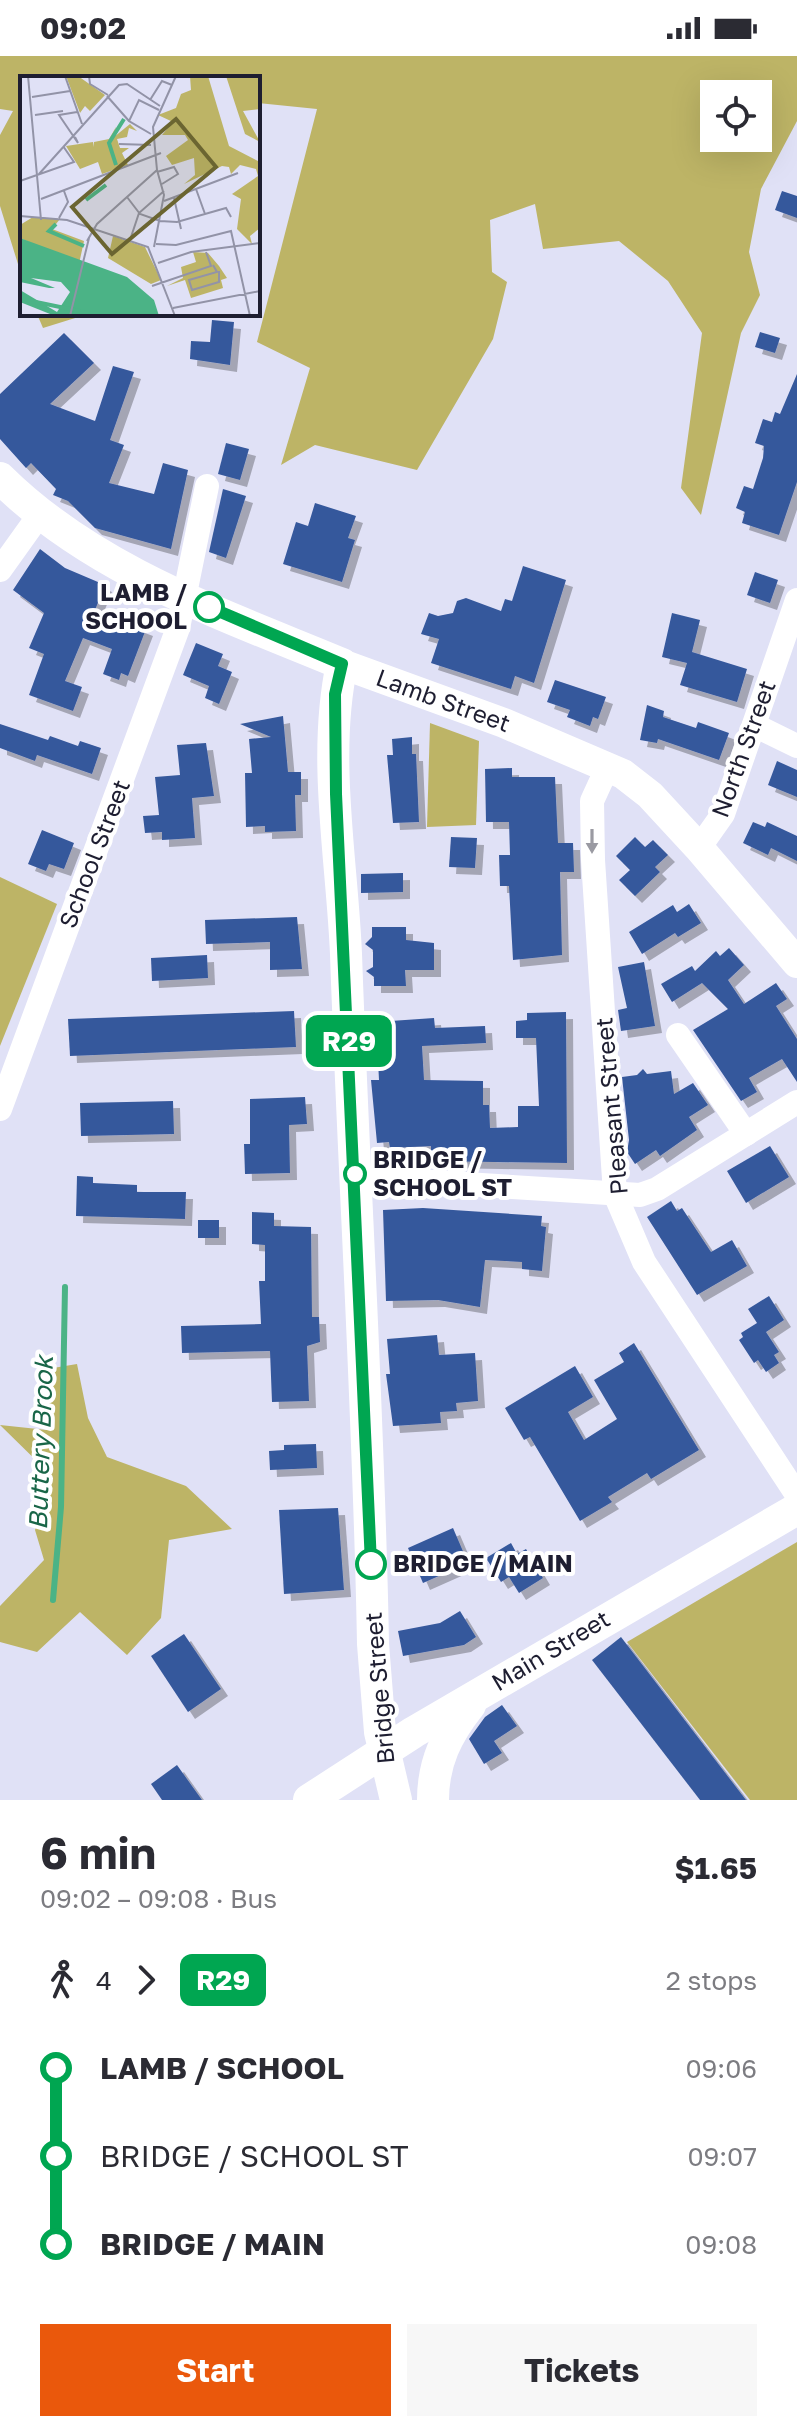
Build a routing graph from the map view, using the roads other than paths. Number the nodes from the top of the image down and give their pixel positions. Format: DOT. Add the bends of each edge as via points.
graph roads {
  1 [pos="0,478"];
  2 [pos="207,486"];
  3 [pos="40,514"];
  4 [pos="0,570"];
  5 [pos="182,596"];
  6 [pos="797,600"];
  7 [pos="342,664"];
  8 [pos="754,725"];
  9 [pos="797,746"];
  10 [pos="608,766"];
  11 [pos="699,848"];
  12 [pos="797,963"];
  13 [pos="678,1035"];
  14 [pos="797,1102"];
  15 [pos="0,1109"];
  16 [pos="746,1134"];
  17 [pos="355,1177"];
  18 [pos="615,1194"];
  19 [pos="797,1495"];
  20 [pos="797,1509"];
  21 [pos="480,1694"];
  22 [pos="383,1751"];
  23 [pos="309,1800"];
  24 [pos="396,1800"];
  25 [pos="433,1800"];
  1 -- 3 [label="main road, Lamb Street"];
  2 -- 5 [label="street, School Street"];
  3 -- 4 [label="street"];
  3 -- 5 [label="main road, Lamb Street" via="112,563"];
  5 -- 7 [label="main road, Lamb Street"];
  5 -- 15 [label="street, School Street" via="178,628 140,738"];
  6 -- 8 [label="street, North Street"];
  7 -- 10 [label="street, Lamb Street"];
  7 -- 17 [label="main road, Bridge Street" via="335,694 336,794"];
  8 -- 9 [label="street"];
  8 -- 11 [label="street, North Street" via="723,814"];
  10 -- 11 [label="street, Lamb Street" via="650,795"];
  10 -- 18 [label="street, Pleasant Street, one-way" via="592,801"];
  11 -- 12 [label="street, Lamb Street"];
  13 -- 16 [label="street"];
  14 -- 16 [label="street"];
  16 -- 18 [label="street" via="657,1189"];
  17 -- 18 [label="street"];
  17 -- 22 [label="main road, Bridge Street" via="373,1644"];
  18 -- 19 [label="street, Pleasant Street" via="644,1262"];
  20 -- 21 [label="main road, Main Street"];
  21 -- 22 [label="main road, Main Street"];
  21 -- 25 [label="main road" via="446,1738"];
  22 -- 23 [label="main road, Main Street"];
  22 -- 24 [label="main road, Bridge Street"];
}
